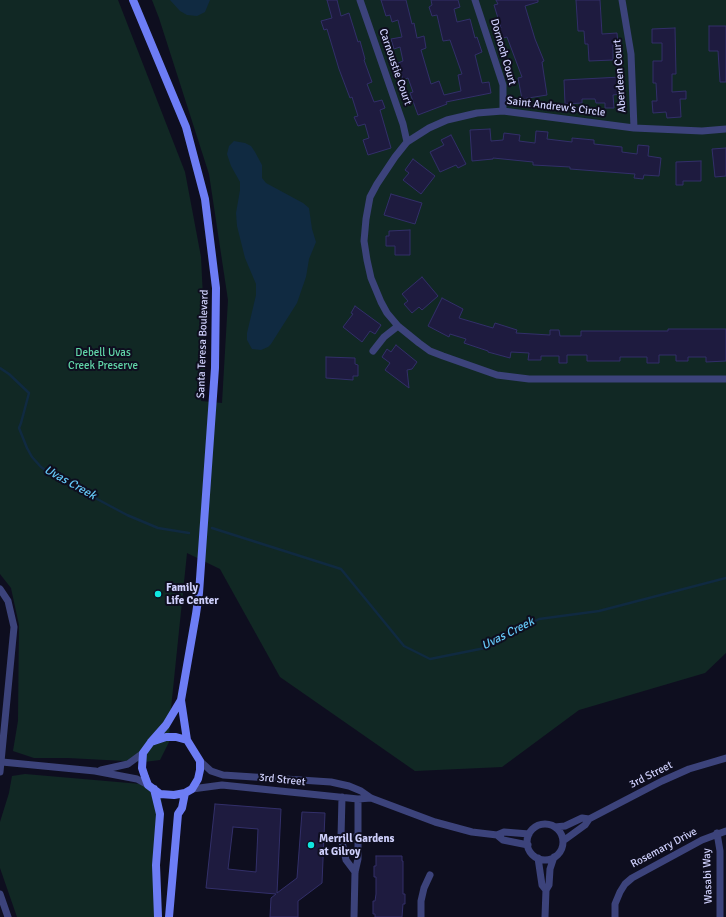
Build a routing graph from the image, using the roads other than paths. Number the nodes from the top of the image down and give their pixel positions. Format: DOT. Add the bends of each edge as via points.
graph roads {
  1 [pos="133,0"];
  2 [pos="360,0"];
  3 [pos="475,0"];
  4 [pos="622,0"];
  5 [pos="503,111"];
  6 [pos="634,128"];
  7 [pos="726,129"];
  8 [pos="407,142"];
  9 [pos="398,326"];
  10 [pos="373,351"];
  11 [pos="726,379"];
  12 [pos="0,588"];
  13 [pos="181,700"];
  14 [pos="187,740"];
  15 [pos="151,742"];
  16 [pos="143,753"];
  17 [pos="726,758"];
  18 [pos="200,761"];
  19 [pos="2,762"];
  20 [pos="95,771"];
  21 [pos="0,772"];
  22 [pos="151,787"];
  23 [pos="189,791"];
  24 [pos="342,797"];
  25 [pos="371,798"];
  26 [pos="358,799"];
  27 [pos="589,819"];
  28 [pos="555,827"];
  29 [pos="726,831"];
  30 [pos="529,834"];
  31 [pos="717,834"];
  32 [pos="358,835"];
  33 [pos="497,835"];
  34 [pos="341,836"];
  35 [pos="563,841"];
  36 [pos="528,845"];
  37 [pos="554,857"];
  38 [pos="538,858"];
  39 [pos="355,872"];
  40 [pos="430,875"];
  41 [pos="546,890"];
  42 [pos="0,894"];
  43 [pos="8,917"];
  44 [pos="158,917"];
  45 [pos="169,917"];
  46 [pos="354,917"];
  47 [pos="421,917"];
  48 [pos="545,917"];
  49 [pos="615,917"];
  50 [pos="720,917"];
  1 -- 13 [label="main road, Santa Teresa Boulevard" via="186,127 205,199 216,288 215,368 199,594"];
  2 -- 8 [label="street, Carnoustie Court"];
  3 -- 5 [label="street, Dornoch Court" via="503,85"];
  4 -- 6 [label="street, Aberdeen Court" via="631,54"];
  5 -- 6 [label="street, Saint Andrew's Circle"];
  5 -- 8 [label="street, Saint Andrew's Circle" via="477,113 447,120"];
  6 -- 7 [label="street, Saint Andrew's Circle" via="702,131"];
  8 -- 9 [label="street, Saint Andrew's Circle" via="370,197 364,241 375,290"];
  9 -- 10 [label="street" via="384,337"];
  9 -- 11 [label="street, Saint Andrew's Circle" via="437,354 483,371 514,378"];
  12 -- 19 [label="street" via="8,601 14,628"];
  13 -- 14 [label="main road, Santa Teresa Boulevard"];
  13 -- 15 [label="main road, Santa Teresa Boulevard" via="166,725"];
  14 -- 15 [label="main road" via="166,737"];
  14 -- 18 [label="main road"];
  15 -- 16 [label="main road"];
  16 -- 20 [label="street" via="128,764"];
  16 -- 22 [label="main road" via="142,768"];
  17 -- 27 [label="street, 3rd Street" via="676,774"];
  18 -- 23 [label="main road" via="198,779"];
  18 -- 25 [label="street, 3rd Street" via="211,771 224,775 331,782 349,786"];
  19 -- 20 [label="street"];
  19 -- 21 [label="street"];
  20 -- 22 [label="street" via="137,779"];
  22 -- 23 [label="main road" via="160,794 174,795"];
  22 -- 44 [label="main road" via="160,814 156,865"];
  23 -- 24 [label="street, 3rd Street" via="222,785"];
  23 -- 45 [label="main road" via="178,814"];
  24 -- 26 [label="street, 3rd Street"];
  24 -- 34 [label="street"];
  25 -- 26 [label="street, 3rd Street"];
  25 -- 33 [label="street, 3rd Street" via="452,828"];
  26 -- 32 [label="street"];
  27 -- 28 [label="street, 3rd Street" via="582,818 565,826"];
  27 -- 35 [label="street, 3rd Street"];
  28 -- 30 [label="street" via="543,824"];
  28 -- 35 [label="street"];
  29 -- 31 [label="street, Rosemary Drive"];
  30 -- 33 [label="street, 3rd Street" via="504,832"];
  30 -- 36 [label="street"];
  31 -- 49 [label="street, Rosemary Drive" via="632,878 620,892 615,904"];
  31 -- 50 [label="street, Wasabi Way" via="720,851"];
  32 -- 34 [label="lane"];
  32 -- 39 [label="street"];
  33 -- 36 [label="street, 3rd Street" via="503,840"];
  34 -- 39 [label="street" via="346,860"];
  35 -- 37 [label="street" via="560,852"];
  36 -- 38 [label="street" via="530,851"];
  37 -- 38 [label="street" via="544,860"];
  37 -- 41 [label="street"];
  38 -- 41 [label="street" via="542,885"];
  39 -- 46 [label="street"];
  40 -- 47 [label="street" via="422,894"];
  41 -- 48 [label="street"];
  42 -- 43 [label="street"];
}
